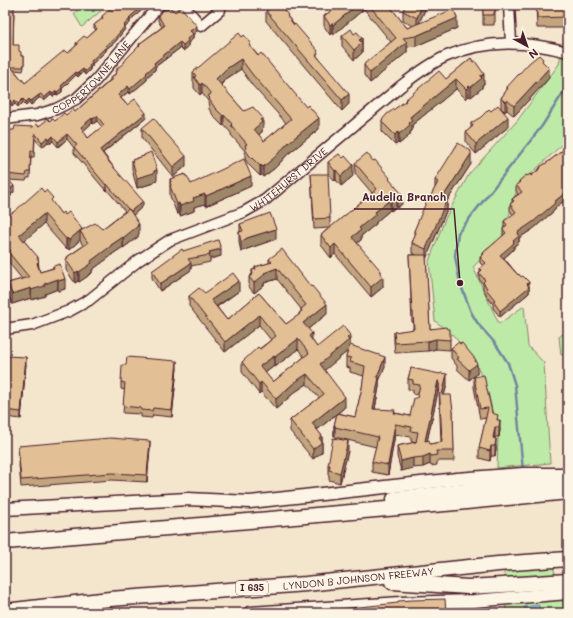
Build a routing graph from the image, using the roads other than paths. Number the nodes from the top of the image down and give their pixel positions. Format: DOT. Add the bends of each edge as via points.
graph roads {
  1 [pos="159,5"];
  2 [pos="183,5"];
  3 [pos="216,5"];
  4 [pos="509,5"];
  5 [pos="511,43"];
  6 [pos="568,52"];
  7 [pos="5,119"];
  8 [pos="5,329"];
  9 [pos="568,474"];
  10 [pos="568,480"];
  11 [pos="568,492"];
  12 [pos="5,509"];
  13 [pos="357,511"];
  14 [pos="5,542"];
  15 [pos="568,559"];
  16 [pos="348,580"];
  17 [pos="568,581"];
  18 [pos="568,593"];
  19 [pos="5,611"];
  20 [pos="250,613"];
  1 -- 7 [label="street, COPPERTOWNE LANE" via="96,80 76,99 37,115"];
  2 -- 3 [label="street" via="201,26 220,10"];
  4 -- 5 [label="street"];
  5 -- 6 [label="street, WHITEHURST DRIVE" via="534,44"];
  5 -- 8 [label="street, WHITEHURST DRIVE" via="475,47 447,56 401,86 265,200 244,212 170,240 69,311 32,325"];
  9 -- 12 [label="main road" via="523,474 250,502 188,498"];
  10 -- 13 [label="highway" via="377,501"];
  11 -- 13 [label="highway"];
  13 -- 14 [label="highway"];
  15 -- 16 [label="highway, LYNDON B JOHNSON FREEWAY / I 635"];
  16 -- 17 [label="highway" via="468,587"];
  16 -- 19 [label="highway, LYNDON B JOHNSON FREEWAY / I 635" via="110,599"];
  18 -- 20 [label="main road"];
}
